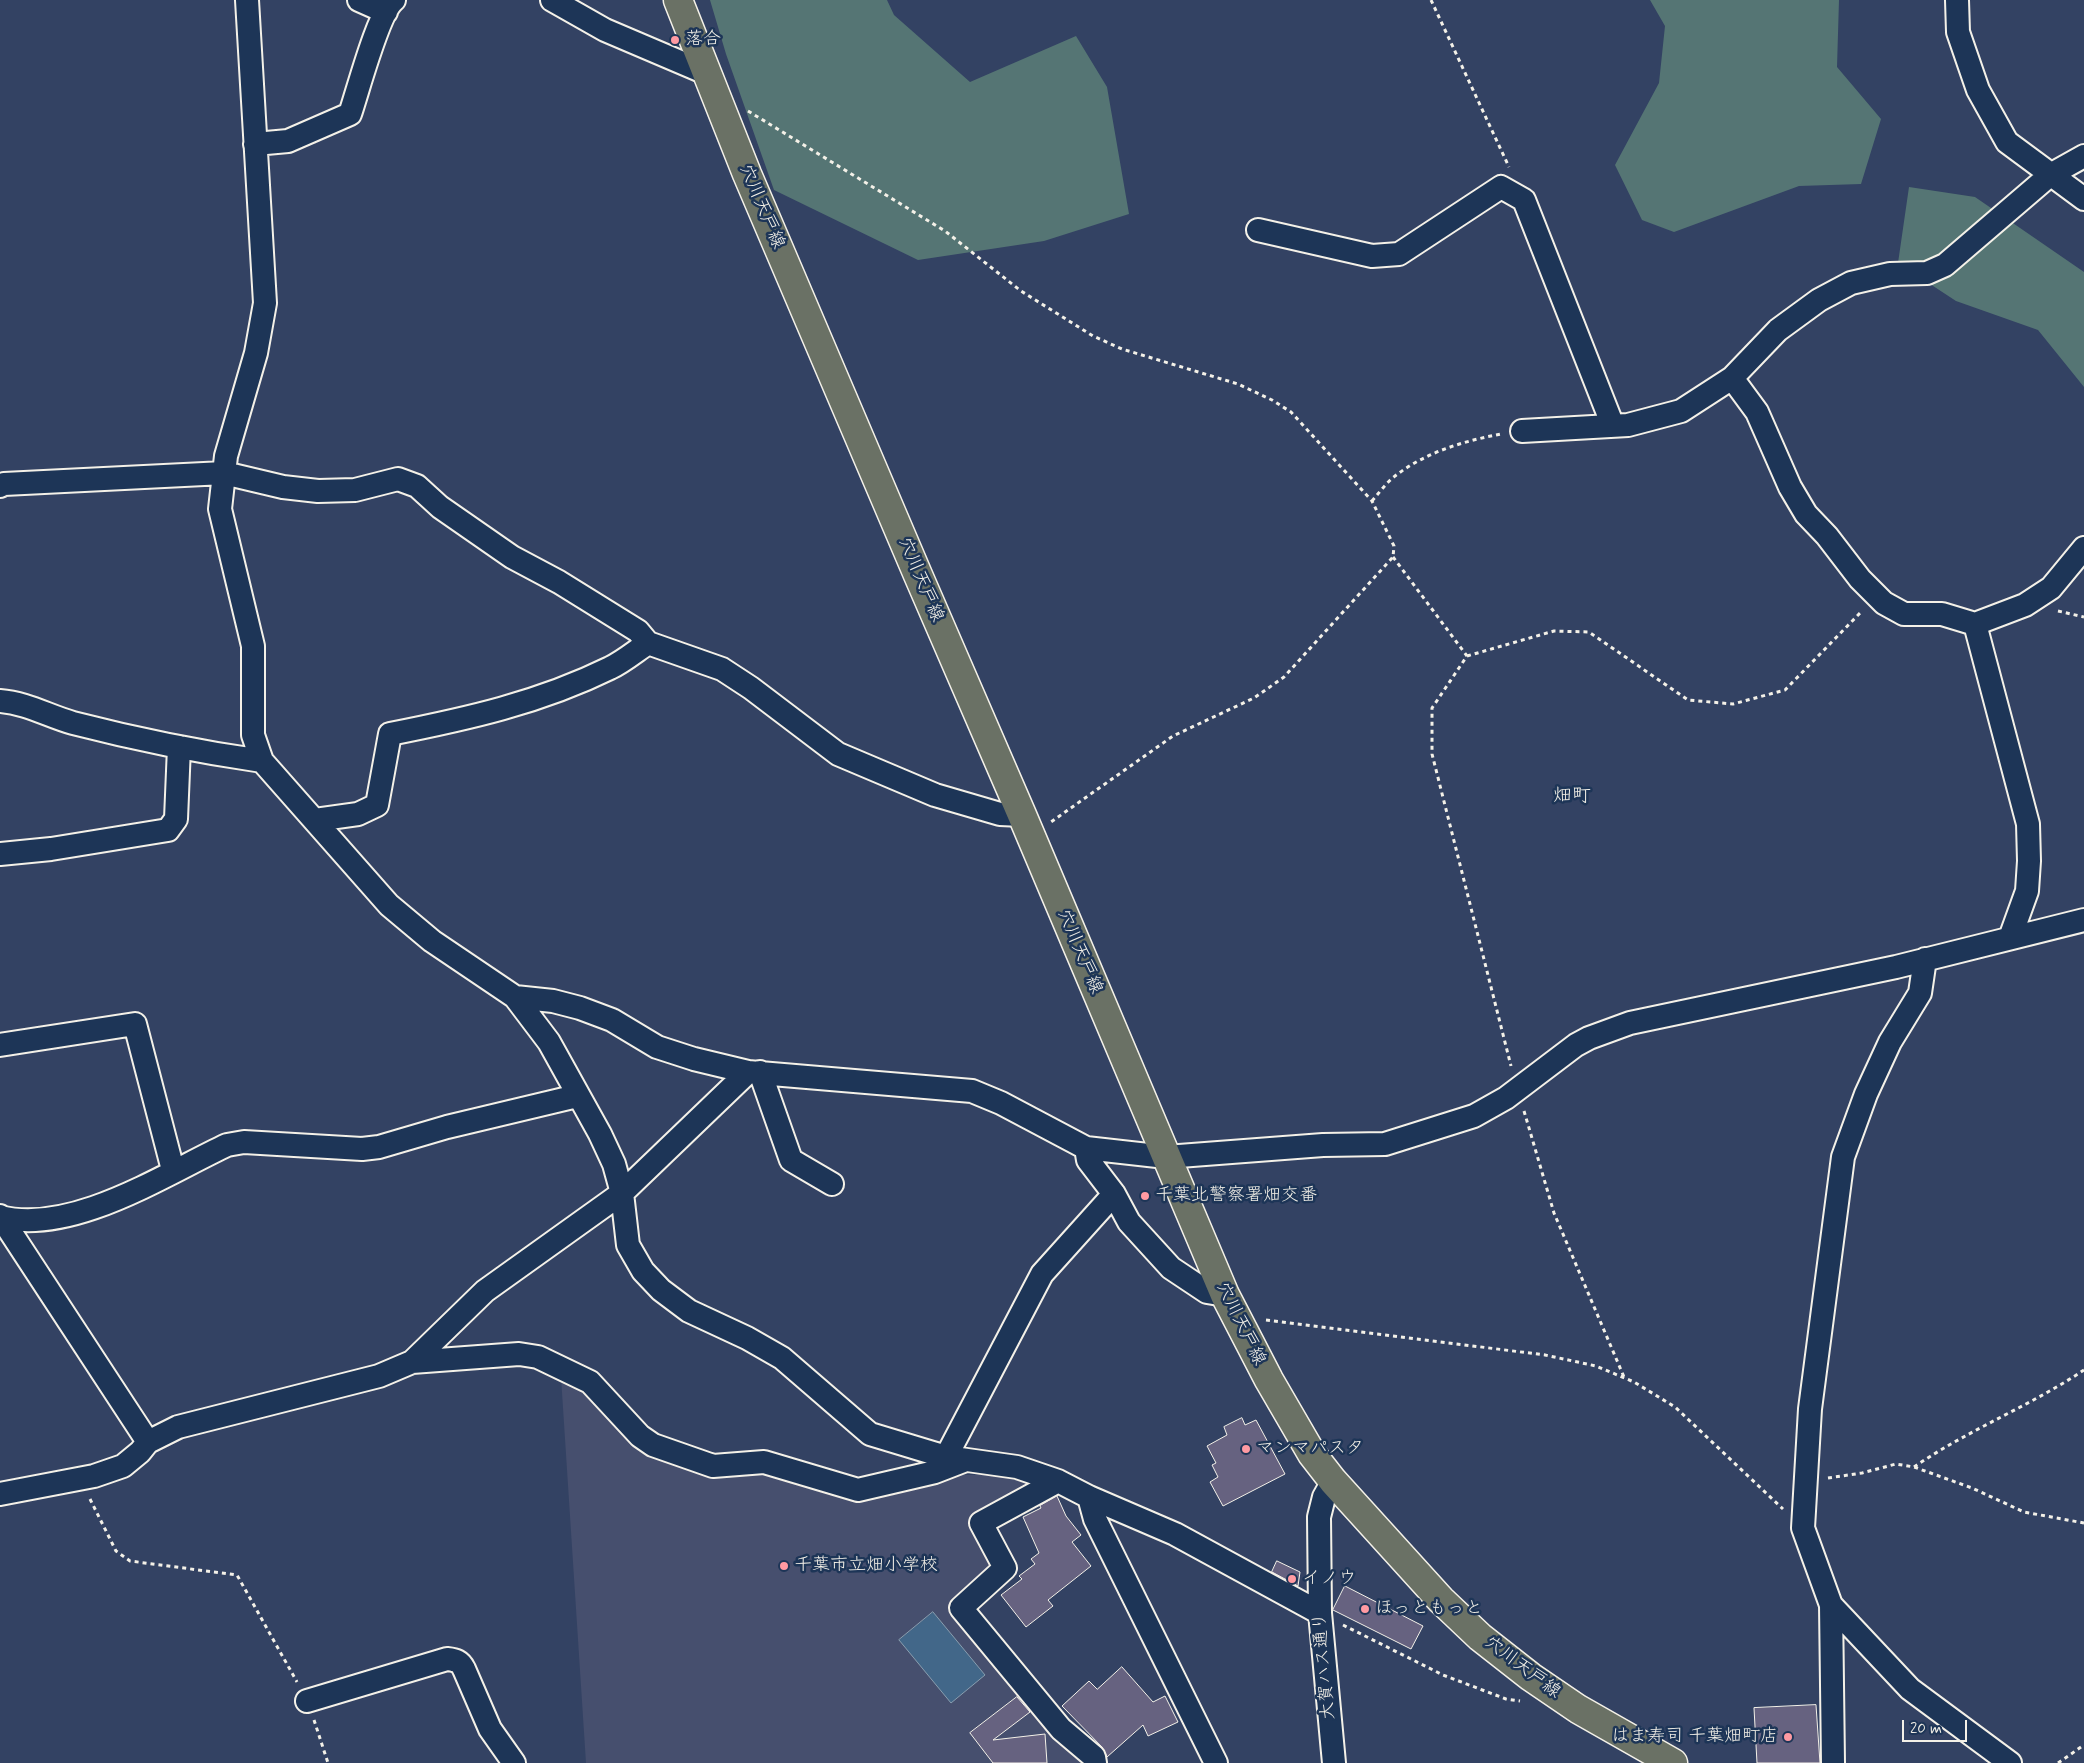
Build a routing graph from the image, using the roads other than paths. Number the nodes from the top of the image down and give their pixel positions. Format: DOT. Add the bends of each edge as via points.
graph roads {
  1 [pos="247,0"];
  2 [pos="358,0"];
  3 [pos="552,0"];
  4 [pos="678,0"];
  5 [pos="1957,0"];
  6 [pos="390,6"];
  7 [pos="710,83"];
  8 [pos="255,144"];
  9 [pos="2084,156"];
  10 [pos="2050,175"];
  11 [pos="2084,199"];
  12 [pos="1258,230"];
  13 [pos="1732,378"];
  14 [pos="1613,426"];
  15 [pos="1522,431"];
  16 [pos="224,473"];
  17 [pos="0,486"];
  18 [pos="2084,548"];
  19 [pos="1975,624"];
  20 [pos="648,643"];
  21 [pos="0,701"];
  22 [pos="178,747"];
  23 [pos="262,760"];
  24 [pos="314,820"];
  25 [pos="1026,826"];
  26 [pos="0,854"];
  27 [pos="2084,920"];
  28 [pos="2010,938"];
  29 [pos="1925,959"];
  30 [pos="515,997"];
  31 [pos="0,1045"];
  32 [pos="754,1072"];
  33 [pos="578,1096"];
  34 [pos="1086,1148"];
  35 [pos="1166,1157"];
  36 [pos="173,1170"];
  37 [pos="832,1184"];
  38 [pos="622,1193"];
  39 [pos="1114,1194"];
  40 [pos="0,1217"];
  41 [pos="1230,1306"];
  42 [pos="412,1362"];
  43 [pos="148,1442"];
  44 [pos="956,1459"];
  45 [pos="1058,1481"];
  46 [pos="1333,1481"];
  47 [pos="0,1494"];
  48 [pos="1089,1496"];
  49 [pos="1831,1604"];
  50 [pos="1320,1613"];
  51 [pos="308,1701"];
  52 [pos="514,1763"];
  53 [pos="1095,1763"];
  54 [pos="1216,1763"];
  55 [pos="1334,1763"];
  56 [pos="1673,1763"];
  57 [pos="1833,1763"];
  58 [pos="2010,1763"];
  1 -- 8 [label="street"];
  2 -- 6 [label="street"];
  3 -- 7 [label="street"];
  4 -- 7 [label="main road, 穴川天戸線"];
  5 -- 10 [label="street" via="1958,32 1978,90 2007,142"];
  6 -- 8 [label="street" via="350,114 288,142"];
  7 -- 25 [label="main road, 穴川天戸線"];
  8 -- 16 [label="street" via="265,303 256,353"];
  9 -- 10 [label="street"];
  10 -- 11 [label="street"];
  10 -- 13 [label="street" via="1945,265 1927,273 1890,274 1851,283 1818,300 1778,330"];
  12 -- 14 [label="street" via="1372,256 1399,254 1501,187 1524,200"];
  13 -- 14 [label="street" via="1681,410"];
  13 -- 19 [label="street" via="1757,412 1806,514 1860,579 1884,603 1904,614 1942,614"];
  14 -- 15 [label="street"];
  16 -- 17 [label="street"];
  16 -- 20 [label="street" via="283,487 318,490 355,490 398,479 417,486 440,507 512,557 638,631"];
  16 -- 23 [label="street" via="220,509 253,646 253,735"];
  18 -- 19 [label="street" via="2051,588 2025,605"];
  19 -- 28 [label="street" via="2028,824 2026,891"];
  20 -- 24 [label="street" via="611,668 544,696 474,717 390,734 378,805 358,814"];
  20 -- 25 [label="street" via="722,669 838,754 935,795 1000,814"];
  21 -- 22 [label="street" via="18,702 71,723"];
  22 -- 23 [label="street"];
  22 -- 26 [label="street" via="176,819 168,830 61,848"];
  23 -- 24 [label="street"];
  24 -- 30 [label="street" via="389,905 432,941"];
  25 -- 35 [label="main road, 穴川天戸線"];
  27 -- 28 [label="street"];
  28 -- 29 [label="street"];
  29 -- 35 [label="street" via="1807,987 1630,1022 1576,1045 1474,1116 1412,1137 1385,1144 1322,1145"];
  29 -- 49 [label="street" via="1920,993 1890,1042 1866,1094 1843,1157 1810,1408 1803,1528"];
  30 -- 32 [label="street" via="580,1008 612,1020 657,1047"];
  30 -- 33 [label="street" via="549,1042"];
  31 -- 36 [label="street" via="135,1024"];
  32 -- 34 [label="street" via="972,1092 1001,1103"];
  32 -- 37 [label="street" via="790,1160"];
  32 -- 38 [label="street"];
  33 -- 36 [label="street" via="379,1147 362,1149 244,1142 227,1145"];
  33 -- 38 [label="street" via="614,1164"];
  34 -- 35 [label="street"];
  34 -- 39 [label="street" via="1088,1160"];
  35 -- 41 [label="main road, 穴川天戸線"];
  36 -- 40 [label="street" via="106,1204 20,1222"];
  38 -- 42 [label="street" via="485,1291"];
  38 -- 44 [label="street" via="628,1245 643,1271 661,1290 689,1311 782,1358 870,1434"];
  39 -- 41 [label="street" via="1129,1222 1171,1268"];
  39 -- 44 [label="street" via="1042,1274"];
  40 -- 43 [label="street"];
  41 -- 46 [label="main road, 穴川天戸線" via="1302,1438"];
  42 -- 43 [label="street" via="379,1376 178,1427"];
  42 -- 44 [label="street" via="519,1354 538,1357 590,1382 640,1436 653,1445 713,1466 764,1462 858,1490 935,1472"];
  43 -- 47 [label="street" via="123,1466 79,1479"];
  44 -- 45 [label="street" via="1017,1467"];
  45 -- 48 [label="street"];
  45 -- 53 [label="street" via="981,1523 1005,1568 961,1608 1061,1729 1094,1757"];
  46 -- 50 [label="street, 大賀ハス通り" via="1324,1497 1319,1517"];
  46 -- 56 [label="main road, 穴川天戸線" via="1441,1600 1480,1637 1560,1697"];
  48 -- 50 [label="street" via="1175,1534"];
  48 -- 54 [label="street" via="1095,1519"];
  49 -- 57 [label="street"];
  49 -- 58 [label="street" via="1910,1689"];
  50 -- 55 [label="street, 大賀ハス通り"];
  51 -- 52 [label="street" via="456,1660 464,1669 490,1729"];
}
